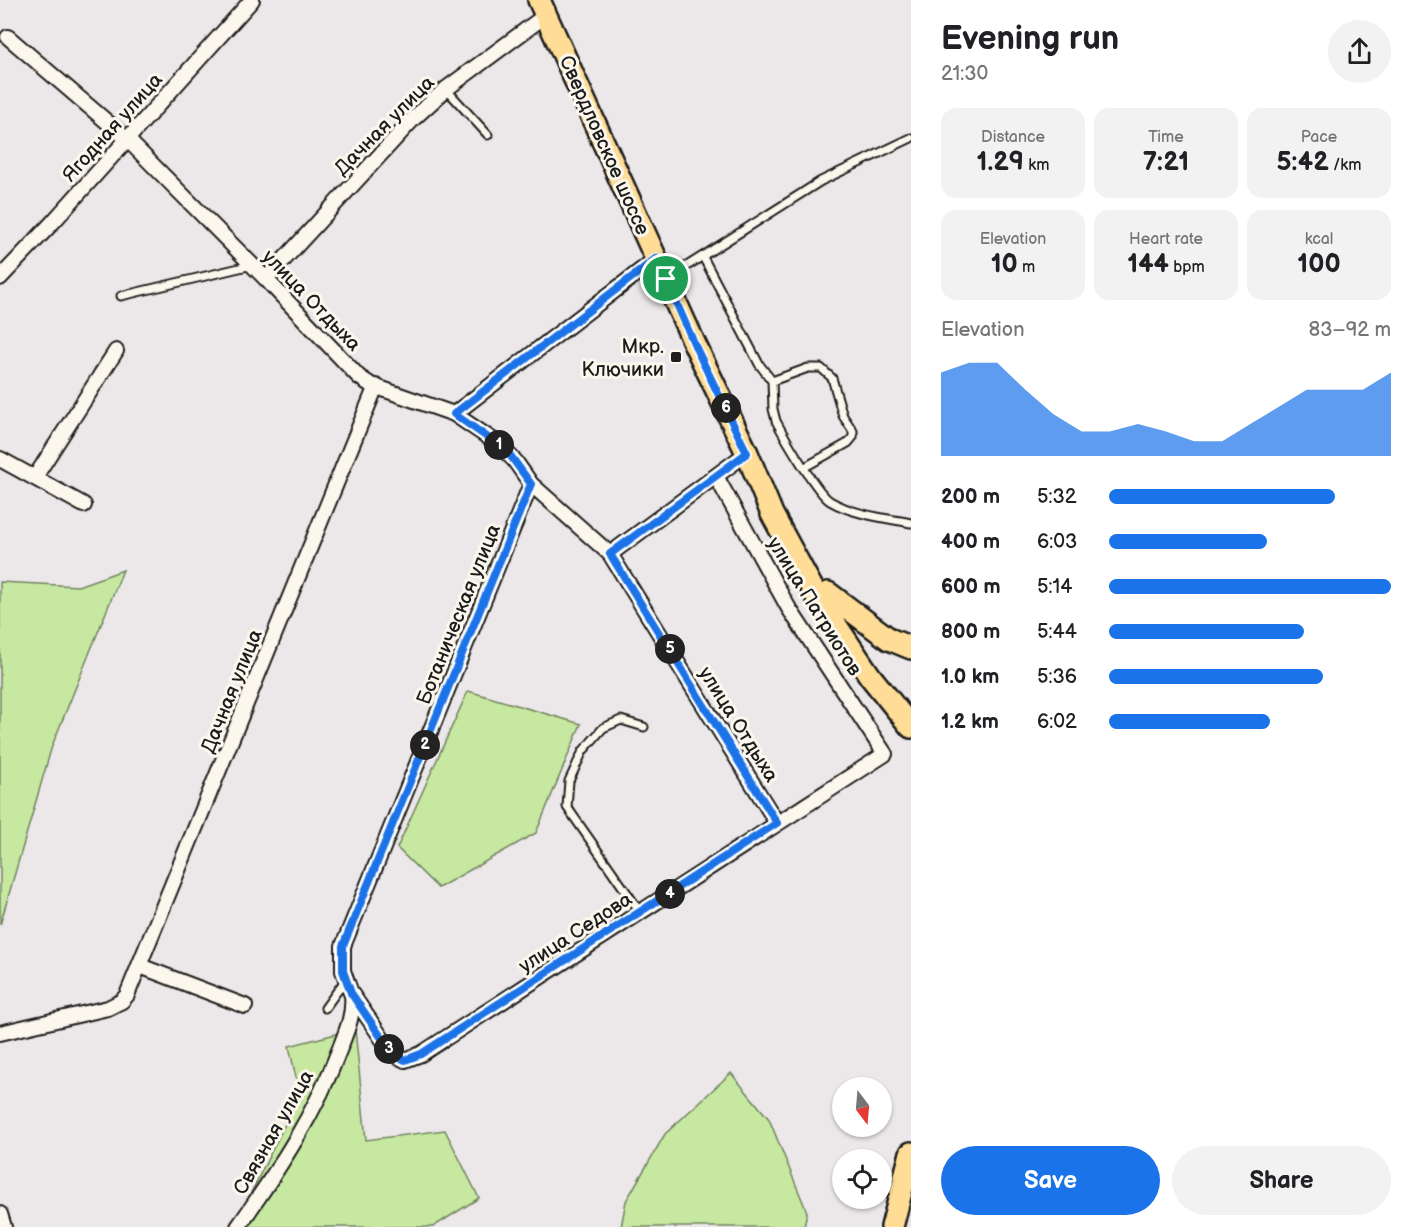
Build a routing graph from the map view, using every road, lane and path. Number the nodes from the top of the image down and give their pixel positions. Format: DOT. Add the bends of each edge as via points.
graph roads {
  1 [pos="252,0"];
  2 [pos="542,7"];
  3 [pos="8,37"];
  4 [pos="446,89"];
  5 [pos="488,135"];
  6 [pos="911,138"];
  7 [pos="127,139"];
  8 [pos="703,257"];
  9 [pos="657,258"];
  10 [pos="252,265"];
  11 [pos="0,278"];
  12 [pos="266,279"];
  13 [pos="666,279"];
  14 [pos="121,296"];
  15 [pos="116,351"];
  16 [pos="772,381"];
  17 [pos="376,386"];
  18 [pos="454,414"];
  19 [pos="747,453"];
  20 [pos="0,459"];
  21 [pos="805,467"];
  22 [pos="716,476"];
  23 [pos="35,477"];
  24 [pos="531,484"];
  25 [pos="84,505"];
  26 [pos="911,523"];
  27 [pos="610,554"];
  28 [pos="828,593"];
  29 [pos="911,648"];
  30 [pos="903,710"];
  31 [pos="644,727"];
  32 [pos="911,727"];
  33 [pos="911,738"];
  34 [pos="885,754"];
  35 [pos="777,823"];
  36 [pos="641,913"];
  37 [pos="140,966"];
  38 [pos="346,980"];
  39 [pos="351,993"];
  40 [pos="245,1006"];
  41 [pos="325,1008"];
  42 [pos="0,1033"];
  43 [pos="911,1153"];
  44 [pos="0,1214"];
  45 [pos="4,1227"];
  46 [pos="238,1227"];
  47 [pos="892,1227"];
  1 -- 7 [label="street, Ягодная улица"];
  2 -- 4 [label="street, Дачная улица"];
  2 -- 9 [label="main road, Свердловское шоссе"];
  3 -- 7 [label="street, улица Отдыха"];
  4 -- 5 [label="lane"];
  4 -- 12 [label="street, Дачная улица" via="414,118"];
  6 -- 8 [label="lane" via="820,181"];
  7 -- 10 [label="street, улица Отдыха"];
  7 -- 11 [label="street, Ягодная улица"];
  8 -- 13 [label="lane"];
  8 -- 16 [label="lane" via="759,364"];
  9 -- 13 [label="main road, Свердловское шоссе"];
  9 -- 18 [label="street"];
  10 -- 12 [label="street, улица Отдыха"];
  10 -- 14 [label="lane"];
  12 -- 17 [label="street, улица Отдыха" via="359,377"];
  13 -- 19 [label="main road, Свердловское шоссе"];
  15 -- 23 [label="street"];
  16 -- 21 [label="lane" via="776,421"];
  16 -- 21 [label="lane" via="808,368 821,368 832,378 843,416 853,431 848,443"];
  17 -- 18 [label="street, улица Отдыха"];
  17 -- 37 [label="street, Дачная улица"];
  18 -- 24 [label="street, улица Отдыха" via="507,451"];
  19 -- 22 [label="street"];
  19 -- 28 [label="main road, Свердловское шоссе"];
  19 -- 30 [label="main road, Свердловское шоссе" via="772,514 818,597 870,675"];
  20 -- 23 [label="street"];
  21 -- 26 [label="lane" via="829,501 850,510"];
  22 -- 27 [label="street"];
  22 -- 34 [label="street, улица Патриотов" via="788,607"];
  23 -- 25 [label="street"];
  24 -- 27 [label="street, улица Отдыха"];
  24 -- 38 [label="street, Ботаническая улица" via="343,946"];
  27 -- 35 [label="street, улица Отдыха"];
  28 -- 29 [label="main road" via="890,639"];
  28 -- 30 [label="main road, Свердловское шоссе"];
  30 -- 32 [label="main road, Свердловское шоссе"];
  30 -- 33 [label="main road"];
  31 -- 36 [label="lane" via="621,720 603,728 583,752 569,781 567,807"];
  34 -- 35 [label="street, улица Седова"];
  35 -- 36 [label="street, улица Седова"];
  36 -- 39 [label="street, улица Седова" via="421,1054 405,1060 392,1053"];
  37 -- 40 [label="street"];
  37 -- 42 [label="street, Дачная улица" via="127,995 115,1005"];
  38 -- 39 [label="street, Ботаническая улица"];
  38 -- 41 [label="lane"];
  39 -- 46 [label="street, Связная улица" via="353,1013 316,1104"];
  43 -- 47 [label="main road"];
  44 -- 45 [label="street"];
}
